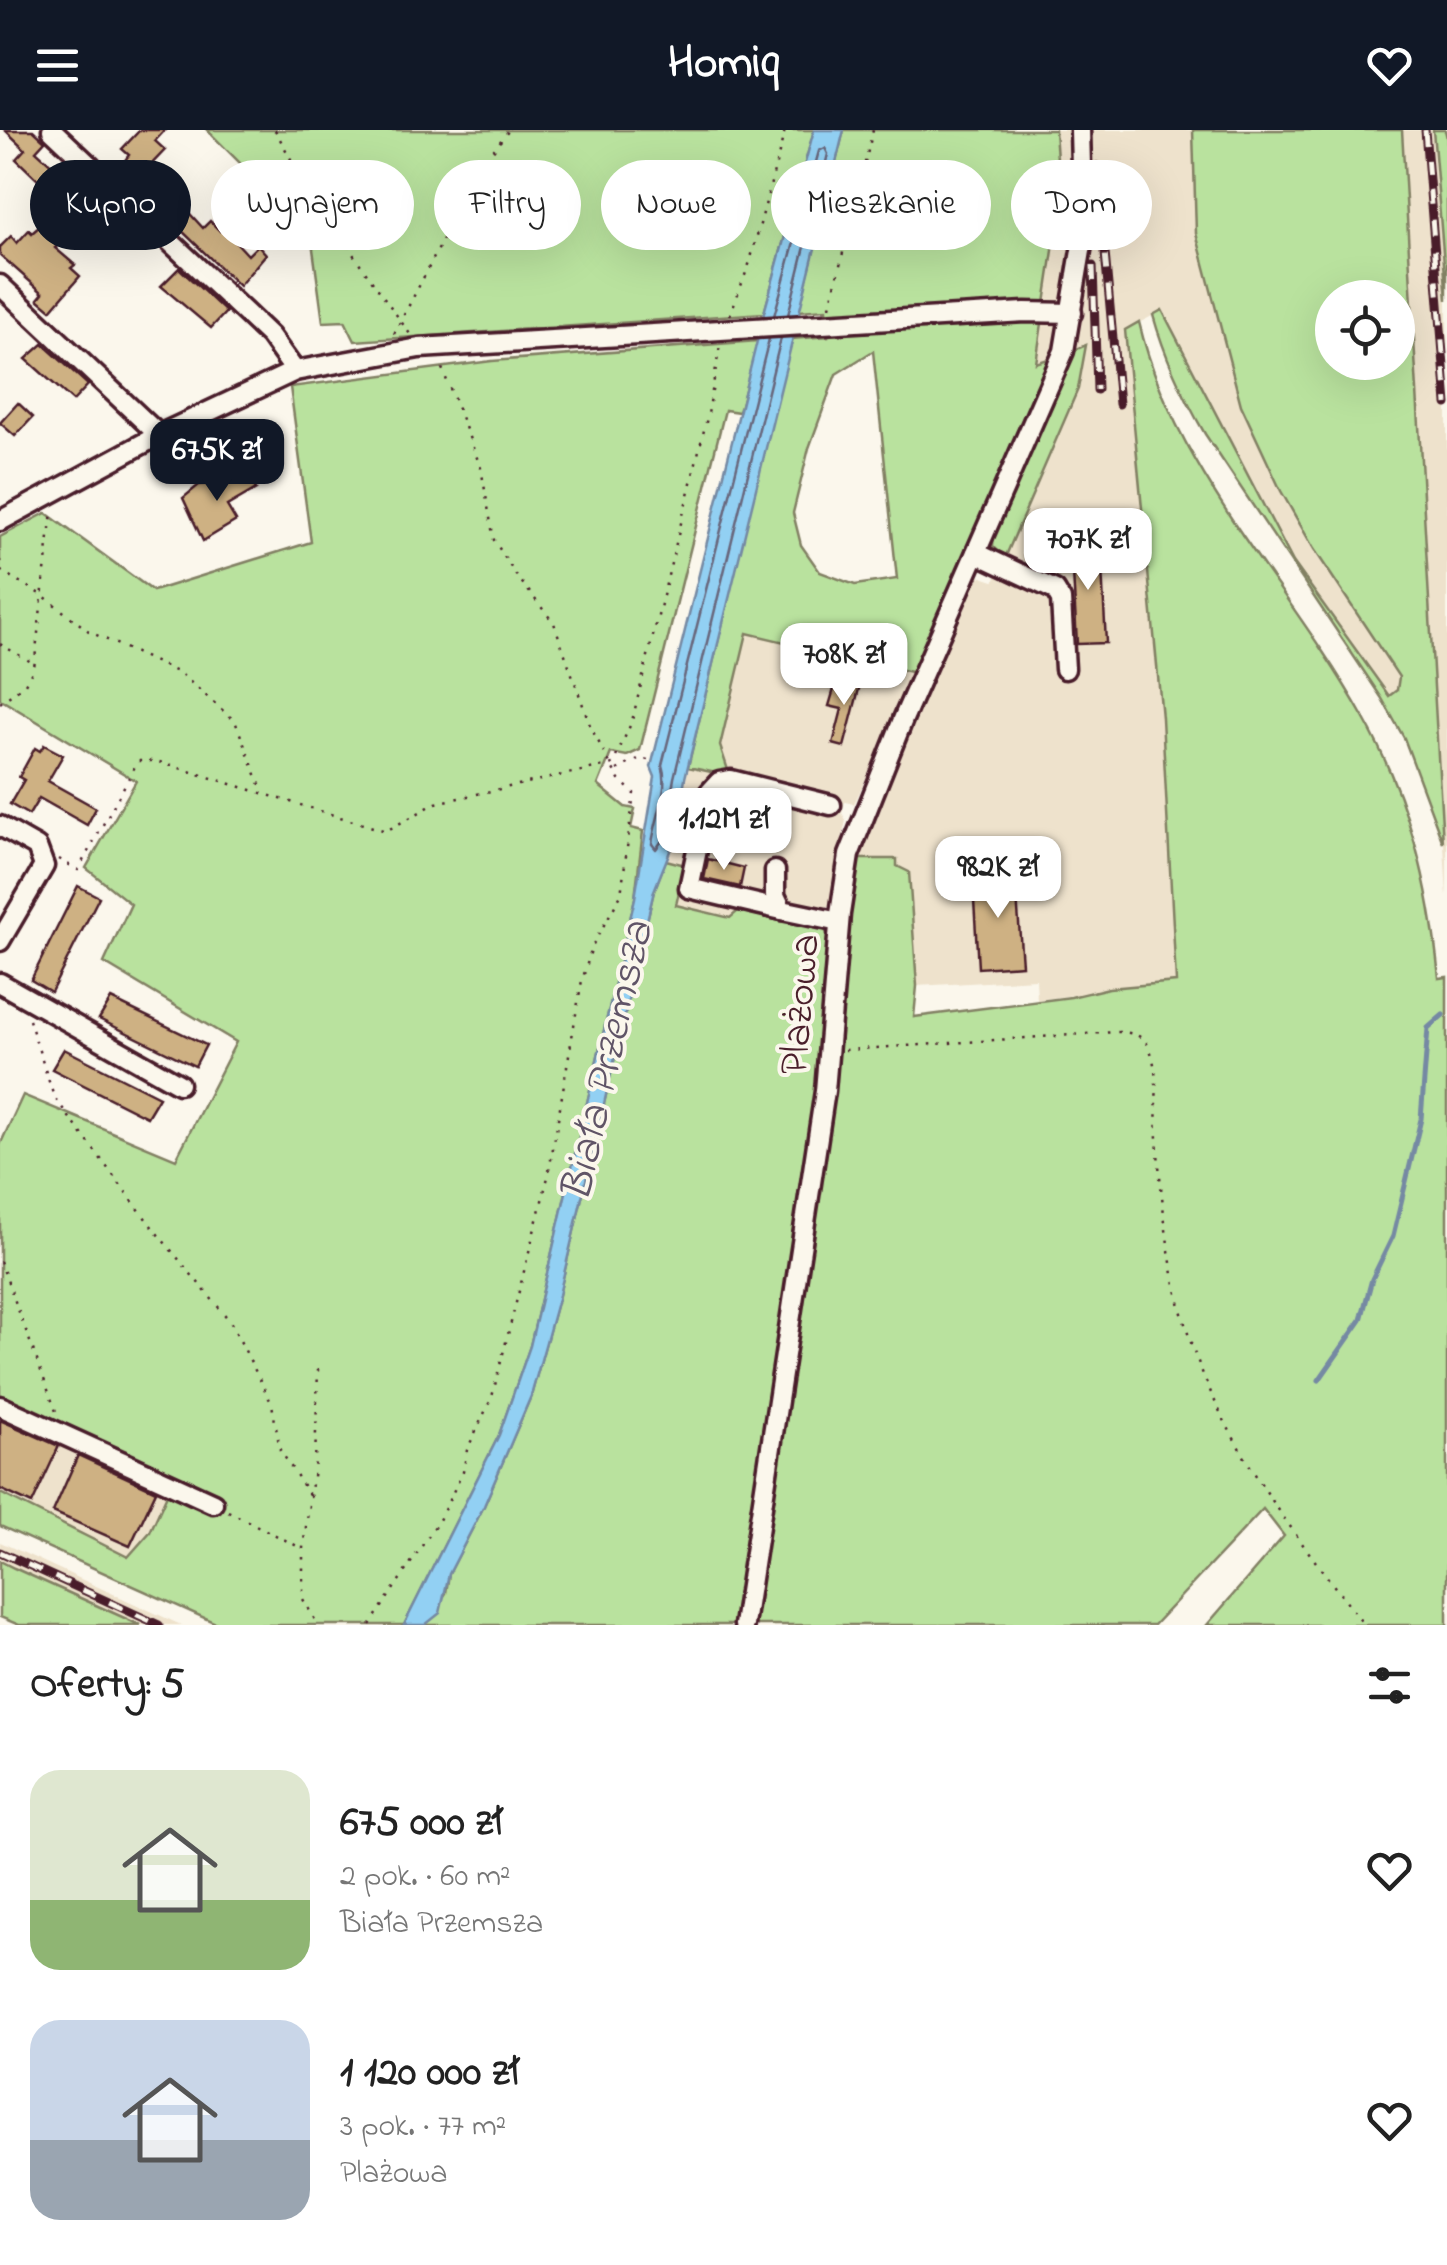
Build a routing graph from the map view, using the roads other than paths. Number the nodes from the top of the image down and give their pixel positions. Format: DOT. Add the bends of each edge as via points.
graph roads {
  1 [pos="52,130"];
  2 [pos="1080,130"];
  3 [pos="0,285"];
  4 [pos="1072,314"];
  5 [pos="295,371"];
  6 [pos="159,435"];
  7 [pos="4,514"];
  8 [pos="976,553"];
  9 [pos="1065,669"];
  10 [pos="830,804"];
  11 [pos="0,826"];
  12 [pos="775,871"];
  13 [pos="782,910"];
  14 [pos="839,922"];
  15 [pos="0,941"];
  16 [pos="0,984"];
  17 [pos="179,1084"];
  18 [pos="0,1406"];
  19 [pos="213,1503"];
  20 [pos="744,1625"];
  1 -- 5 [label="street" via="270,336"];
  2 -- 4 [label="street, Plażowa" via="1083,239"];
  3 -- 6 [label="street"];
  4 -- 5 [label="street" via="426,348"];
  4 -- 8 [label="street, Plażowa" via="1064,351"];
  5 -- 6 [label="street"];
  6 -- 7 [label="street"];
  8 -- 9 [label="street" via="1055,590"];
  8 -- 14 [label="street, Plażowa" via="859,824"];
  10 -- 13 [label="street" via="731,780 709,793 688,888"];
  11 -- 15 [label="street" via="38,848 44,866"];
  12 -- 13 [label="street"];
  13 -- 14 [label="street"];
  14 -- 20 [label="street, Plażowa" via="789,1347"];
  16 -- 17 [label="street"];
  18 -- 19 [label="street"];
}
